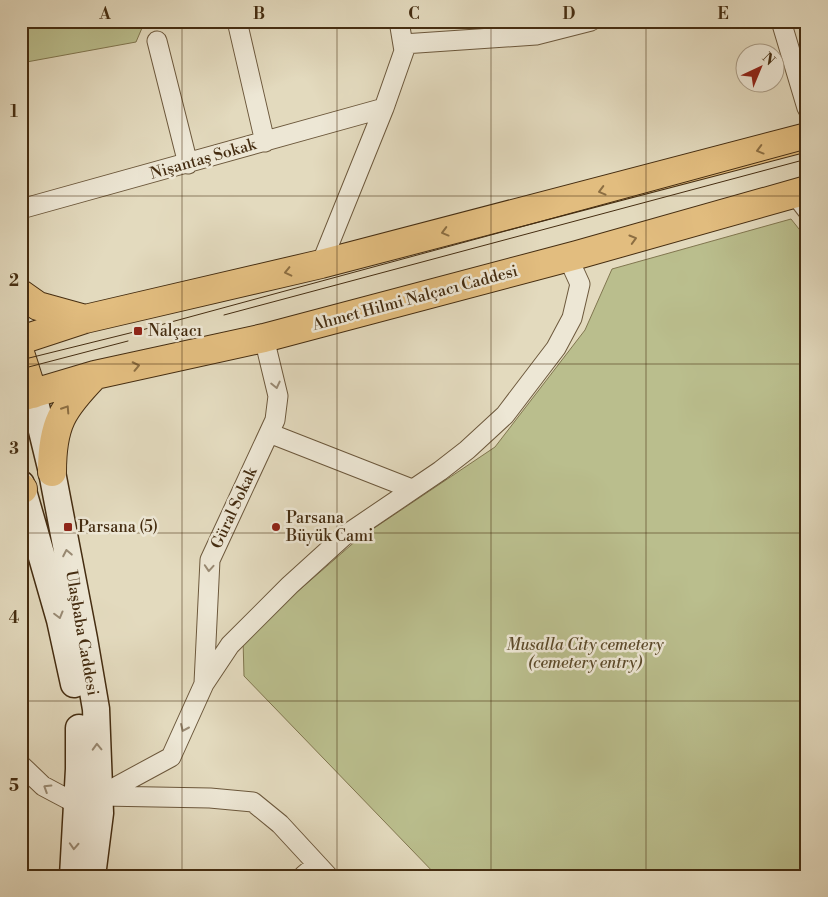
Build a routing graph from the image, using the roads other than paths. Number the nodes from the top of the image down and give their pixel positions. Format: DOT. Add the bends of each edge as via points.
graph roads {
  1 [pos="237,21"];
  2 [pos="399,21"];
  3 [pos="591,21"];
  4 [pos="781,21"];
  5 [pos="157,41"];
  6 [pos="403,44"];
  7 [pos="384,108"];
  8 [pos="807,108"];
  9 [pos="807,137"];
  10 [pos="265,142"];
  11 [pos="188,164"];
  12 [pos="802,198"];
  13 [pos="21,209"];
  14 [pos="577,255"];
  15 [pos="322,264"];
  16 [pos="21,294"];
  17 [pos="85,320"];
  18 [pos="264,338"];
  19 [pos="21,340"];
  20 [pos="21,356"];
  21 [pos="95,375"];
  22 [pos="27,395"];
  23 [pos="269,433"];
  24 [pos="52,472"];
  25 [pos="22,487"];
  26 [pos="412,489"];
  27 [pos="204,684"];
  28 [pos="21,766"];
  29 [pos="88,800"];
  30 [pos="316,872"];
  31 [pos="73,876"];
  32 [pos="92,876"];
  1 -- 10 [label="street"];
  2 -- 6 [label="street"];
  3 -- 6 [label="street" via="536,35"];
  4 -- 8 [label="street"];
  5 -- 11 [label="street"];
  6 -- 7 [label="street" via="404,51"];
  7 -- 10 [label="street, Nişantaş Sokak"];
  7 -- 15 [label="street"];
  9 -- 15 [label="main road, one-way"];
  10 -- 11 [label="street, Nişantaş Sokak"];
  11 -- 13 [label="street, Nişantaş Sokak"];
  14 -- 12 [label="main road, Ahmet Hilmi Nalçacı Caddesi, one-way"];
  14 -- 18 [label="main road, Ahmet Hilmi Nalçacı Caddesi"];
  14 -- 26 [label="street" via="570,262 580,284 572,318 556,348 505,415 467,450"];
  15 -- 17 [label="main road, one-way"];
  16 -- 17 [label="main road" via="38,306"];
  17 -- 19 [label="main road"];
  21 -- 18 [label="main road, Ahmet Hilmi Nalçacı Caddesi, one-way"];
  18 -- 23 [label="street, Güral Sokak, one-way" via="278,396 275,420"];
  20 -- 22 [label="main road"];
  21 -- 22 [label="main road, Ahmet Hilmi Nalçacı Caddesi"];
  24 -- 21 [label="main road, one-way" via="54,433 61,417"];
  22 -- 24 [label="main road, Ulaşbaba Caddesi"];
  23 -- 26 [label="street"];
  23 -- 27 [label="street, Güral Sokak, one-way" via="210,560"];
  29 -- 24 [label="main road, Ulaşbaba Caddesi, one-way" via="96,709"];
  25 -- 29 [label="main road, Ulaşbaba Caddesi, one-way" via="74,680 79,769"];
  26 -- 27 [label="street" via="344,536 297,579 230,645"];
  27 -- 29 [label="street, one-way" via="171,757"];
  29 -- 28 [label="street, one-way" via="43,786"];
  29 -- 30 [label="street" via="210,798 253,802 280,824"];
  29 -- 31 [label="main road, Ulaşbaba Caddesi, one-way"];
  29 -- 32 [label="main road, Ulaşbaba Caddesi" via="100,813"];
}
